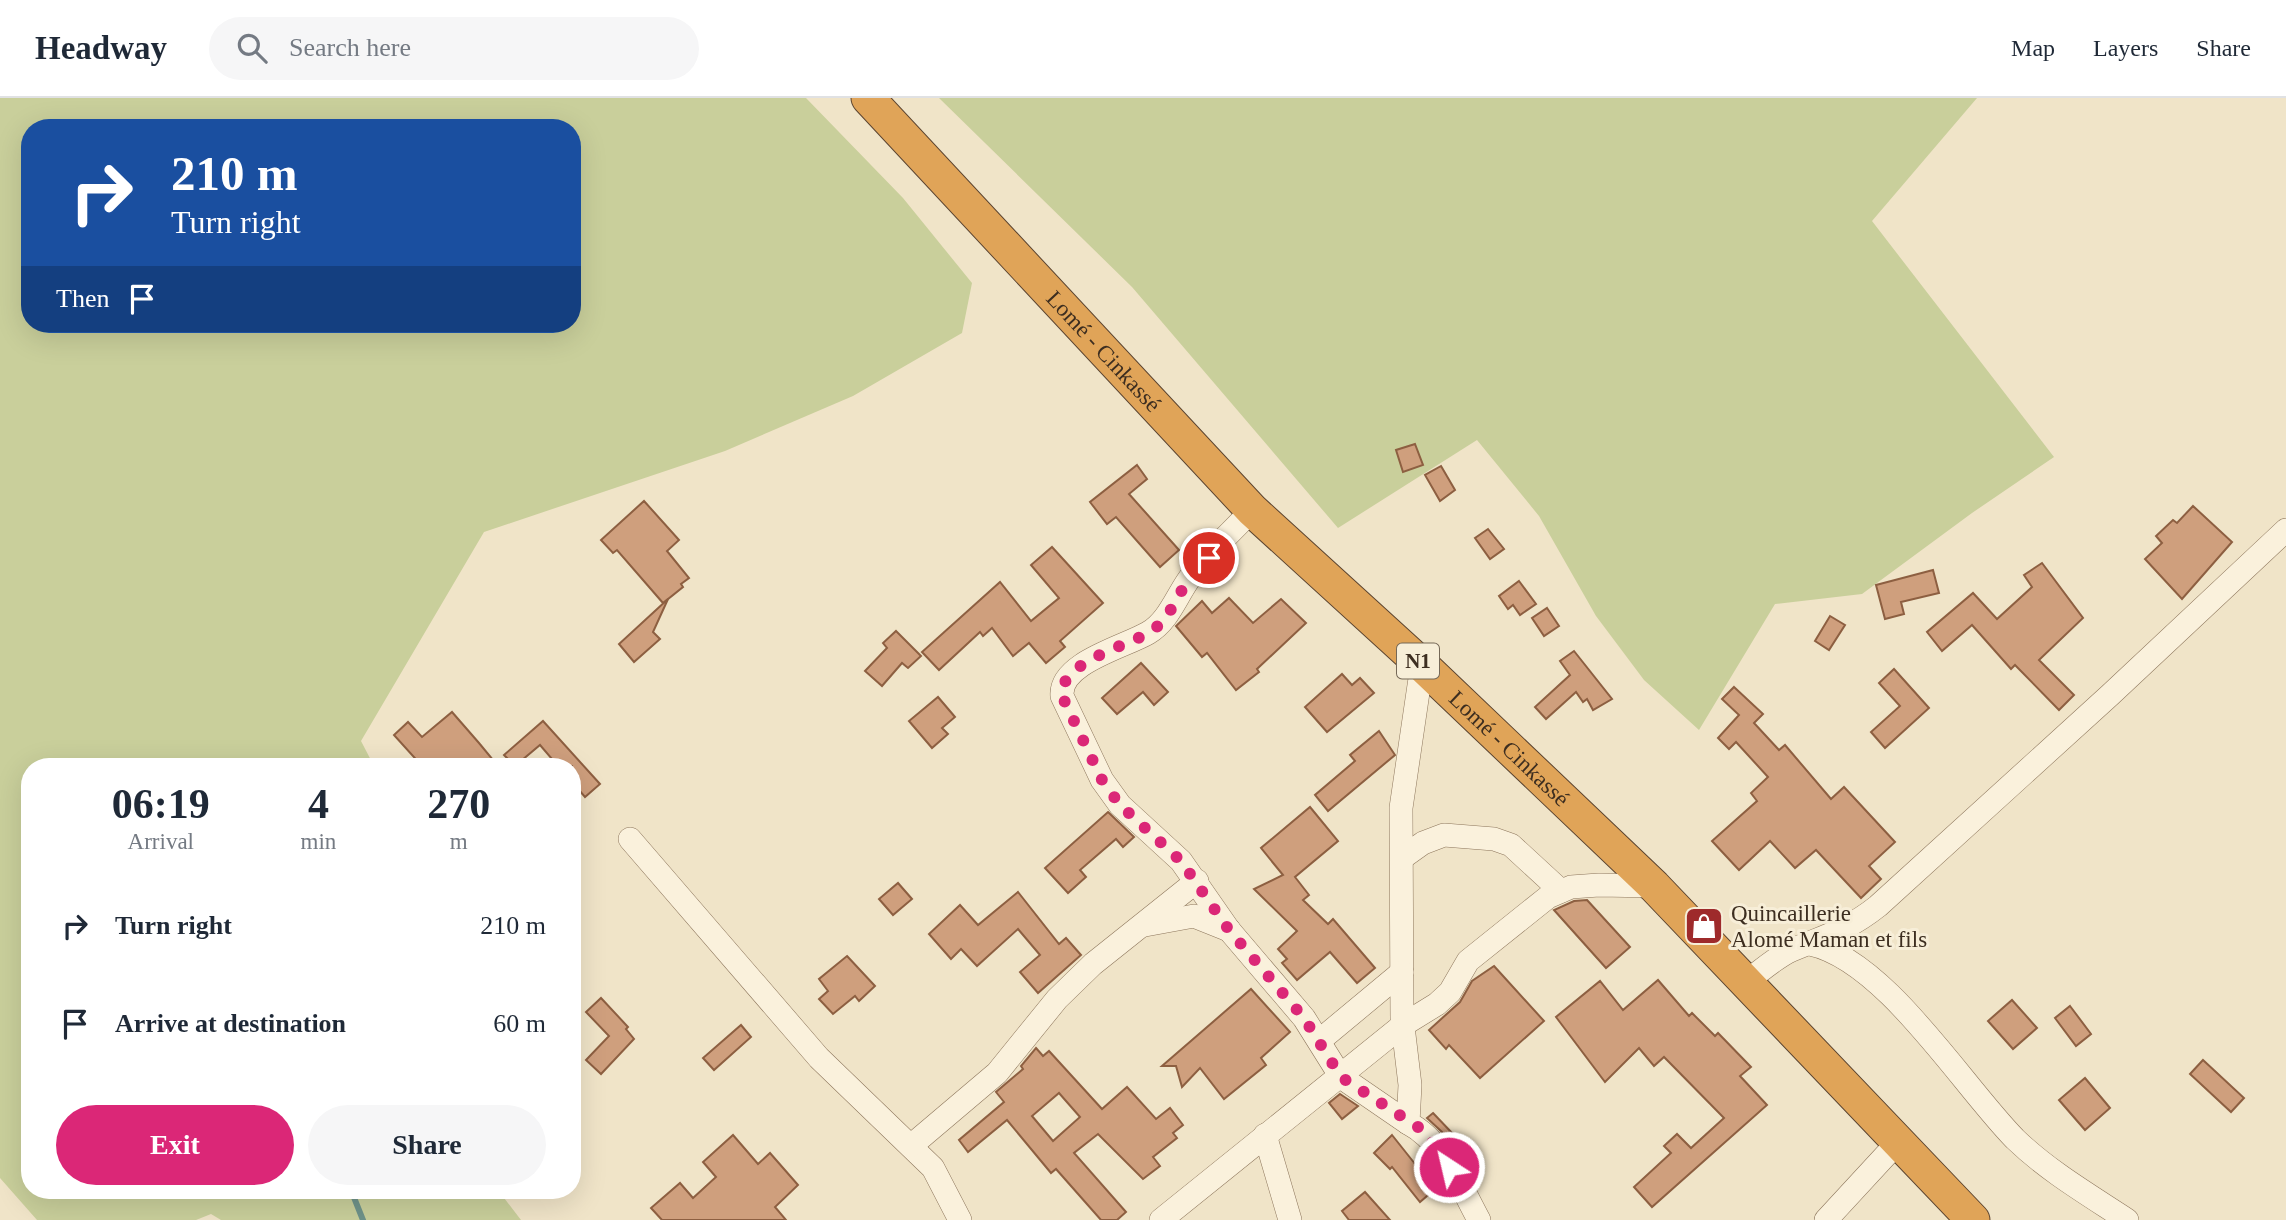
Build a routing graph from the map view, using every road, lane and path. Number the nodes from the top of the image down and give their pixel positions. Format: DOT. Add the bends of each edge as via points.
graph roads {
  1 [pos="868,98"];
  2 [pos="1252,510"];
  3 [pos="2286,530"];
  4 [pos="1422,665"];
  5 [pos="630,839"];
  6 [pos="1402,858"];
  7 [pos="1197,881"];
  8 [pos="1654,886"];
  9 [pos="1561,891"];
  10 [pos="1138,927"];
  11 [pos="1229,930"];
  12 [pos="1810,944"];
  13 [pos="1402,972"];
  14 [pos="1747,981"];
  15 [pos="1404,1025"];
  16 [pos="1319,1041"];
  17 [pos="1341,1077"];
  18 [pos="1408,1124"];
  19 [pos="1265,1135"];
  20 [pos="1898,1143"];
  21 [pos="912,1145"];
  22 [pos="960,1220"];
  23 [pos="1161,1220"];
  24 [pos="1290,1220"];
  25 [pos="1479,1220"];
  26 [pos="1826,1220"];
  27 [pos="1973,1220"];
  28 [pos="2127,1220"];
  1 -- 2 [label="highway, Lomé - Cinkassé / N1"];
  2 -- 4 [label="highway, Lomé - Cinkassé / N1"];
  2 -- 7 [label="street" via="1187,582 1157,627 1069,673 1061,688 1091,758 1120,805"];
  3 -- 12 [label="street" via="1878,906 1856,923"];
  4 -- 6 [label="street" via="1401,808"];
  4 -- 8 [label="highway, Lomé - Cinkassé / N1"];
  5 -- 21 [label="street" via="819,1058"];
  6 -- 9 [label="street" via="1444,835 1494,839 1511,845"];
  6 -- 13 [label="street"];
  7 -- 10 [label="street"];
  7 -- 11 [label="street"];
  8 -- 9 [label="street" via="1599,885"];
  8 -- 14 [label="highway, Lomé - Cinkassé / N1"];
  9 -- 15 [label="street" via="1468,961 1450,992"];
  10 -- 11 [label="street" via="1194,916"];
  10 -- 21 [label="street" via="1057,999 997,1073"];
  11 -- 16 [label="street" via="1284,992"];
  12 -- 14 [label="street" via="1790,951"];
  12 -- 28 [label="street" via="1828,948 1869,975 2017,1140"];
  13 -- 15 [label="street"];
  13 -- 16 [label="street"];
  14 -- 20 [label="highway, Lomé - Cinkassé / N1"];
  15 -- 17 [label="street"];
  15 -- 18 [label="street" via="1410,1085"];
  16 -- 17 [label="street"];
  17 -- 18 [label="street"];
  17 -- 19 [label="street"];
  18 -- 25 [label="street" via="1424,1131"];
  19 -- 23 [label="street"];
  19 -- 24 [label="street"];
  20 -- 26 [label="street"];
  20 -- 27 [label="highway, Lomé - Cinkassé / N1"];
  21 -- 22 [label="street" via="933,1168"];
}
